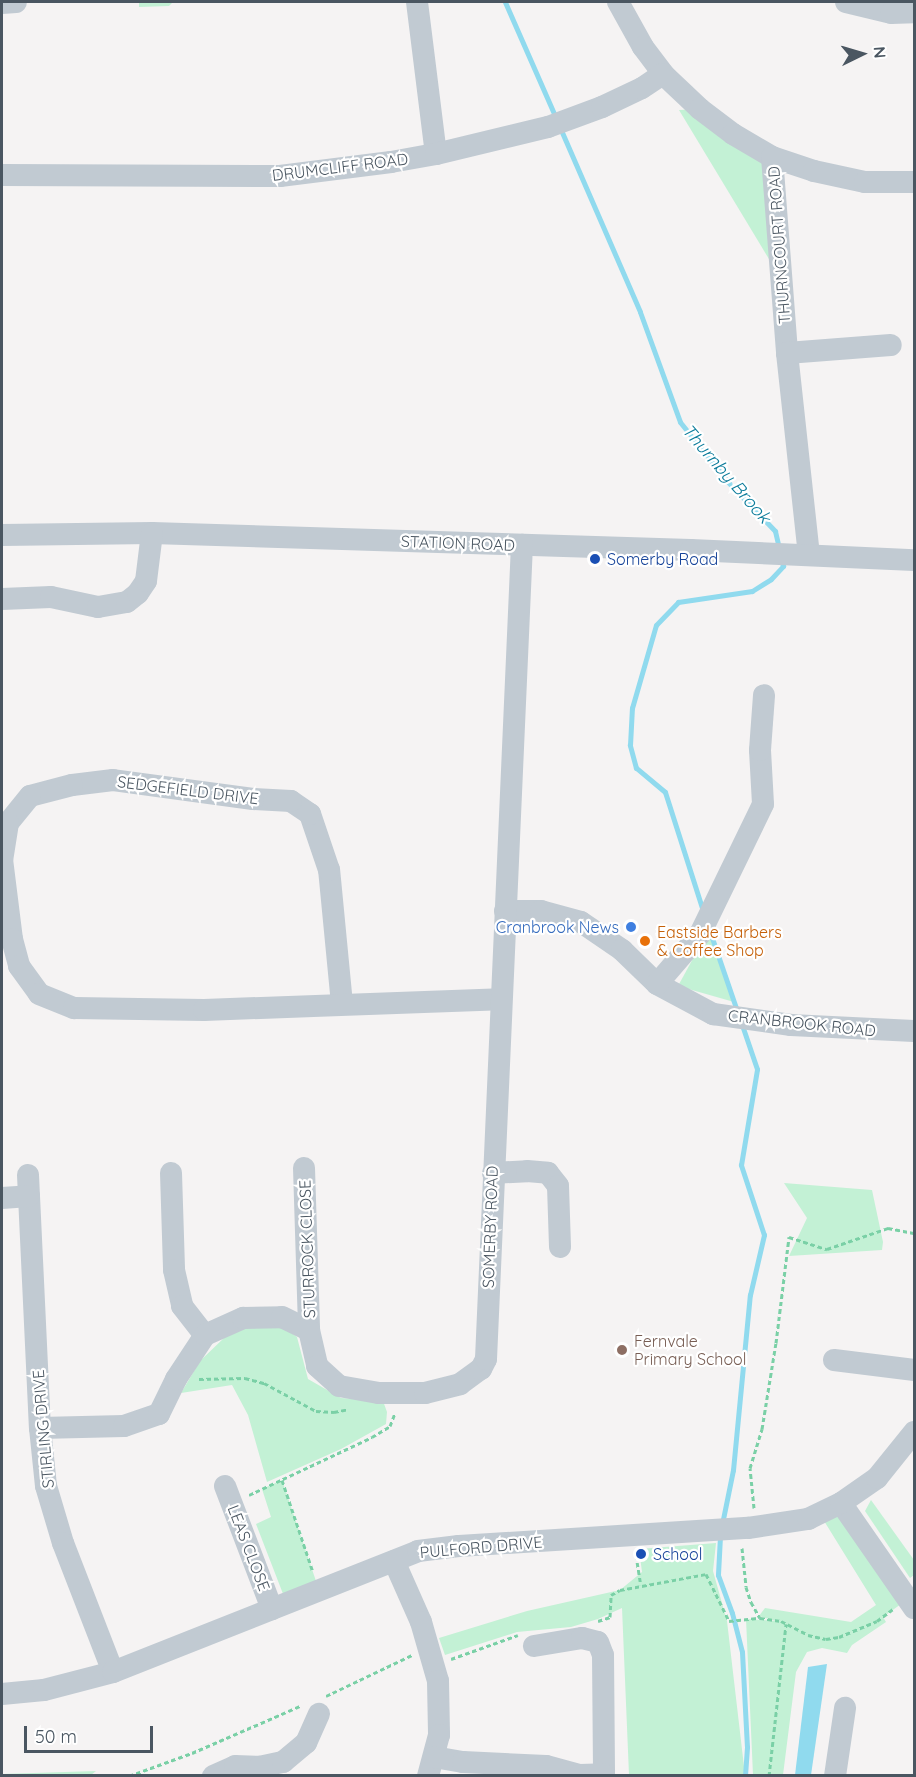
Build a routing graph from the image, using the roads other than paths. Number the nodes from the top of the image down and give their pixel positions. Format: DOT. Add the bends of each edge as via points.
graph roads {
  1 [pos="16,2"];
  2 [pos="417,2"];
  3 [pos="618,2"];
  4 [pos="846,2"];
  5 [pos="2,3"];
  6 [pos="915,12"];
  7 [pos="663,74"];
  8 [pos="436,154"];
  9 [pos="772,157"];
  10 [pos="2,175"];
  11 [pos="915,182"];
  12 [pos="891,345"];
  13 [pos="787,353"];
  14 [pos="152,533"];
  15 [pos="2,535"];
  16 [pos="522,545"];
  17 [pos="809,555"];
  18 [pos="915,560"];
  19 [pos="2,599"];
  20 [pos="764,695"];
  21 [pos="505,911"];
  22 [pos="657,984"];
  23 [pos="500,999"];
  24 [pos="342,1004"];
  25 [pos="915,1031"];
  26 [pos="304,1168"];
  27 [pos="171,1173"];
  28 [pos="493,1173"];
  29 [pos="2,1198"];
  30 [pos="560,1247"];
  31 [pos="309,1330"];
  32 [pos="205,1335"];
  33 [pos="834,1360"];
  34 [pos="915,1370"];
  35 [pos="40,1428"];
  36 [pos="914,1435"];
  37 [pos="228,1494"];
  38 [pos="840,1503"];
  39 [pos="394,1561"];
  40 [pos="911,1603"];
  41 [pos="272,1609"];
  42 [pos="531,1640"];
  43 [pos="113,1672"];
  44 [pos="2,1694"];
  45 [pos="314,1706"];
  46 [pos="844,1708"];
  47 [pos="431,1766"];
  48 [pos="214,1775"];
  49 [pos="604,1775"];
  50 [pos="835,1776"];
  1 -- 5 [label="street"];
  2 -- 8 [label="street"];
  3 -- 7 [label="street, THURNCOURT ROAD"];
  4 -- 6 [label="street" via="891,13"];
  7 -- 8 [label="street, DRUMCLIFF ROAD" via="642,88 548,127"];
  7 -- 9 [label="street, THURNCOURT ROAD" via="700,109"];
  8 -- 10 [label="street, DRUMCLIFF ROAD" via="280,176"];
  9 -- 11 [label="street" via="865,182"];
  9 -- 13 [label="street, THURNCOURT ROAD"];
  12 -- 13 [label="street"];
  13 -- 17 [label="street, THURNCOURT ROAD"];
  14 -- 15 [label="street, STATION ROAD"];
  14 -- 16 [label="street, STATION ROAD"];
  14 -- 19 [label="street" via="146,581 127,602 98,607 51,597"];
  16 -- 17 [label="street, STATION ROAD"];
  16 -- 21 [label="street, SOMERBY ROAD"];
  17 -- 18 [label="street, STATION ROAD"];
  20 -- 22 [label="street" via="760,750 763,804 700,934"];
  21 -- 22 [label="street, CRANBROOK ROAD" via="541,911 581,922 622,950"];
  21 -- 23 [label="street, SOMERBY ROAD"];
  22 -- 25 [label="street, CRANBROOK ROAD" via="713,1014 791,1025"];
  23 -- 24 [label="street, SEDGEFIELD DRIVE"];
  23 -- 28 [label="street, SOMERBY ROAD"];
  24 -- 24 [label="street, SEDGEFIELD DRIVE" via="204,1010 74,1008 39,994 19,966 12,939 2,859 8,823 30,796 113,780 291,801 310,814 329,870"];
  26 -- 31 [label="street, STURROCK CLOSE"];
  27 -- 32 [label="street" via="174,1270 182,1306"];
  28 -- 30 [label="street" via="548,1173 558,1186"];
  28 -- 31 [label="street, SOMERBY ROAD" via="486,1359 481,1369 460,1384 425,1393 339,1386 317,1366"];
  29 -- 35 [label="street, STIRLING DRIVE" via="28,1186"];
  31 -- 32 [label="street" via="282,1317 243,1318"];
  32 -- 35 [label="street" via="176,1378 159,1414 124,1426"];
  33 -- 34 [label="street"];
  35 -- 43 [label="street, STIRLING DRIVE" via="46,1486 63,1543"];
  36 -- 38 [label="street, PULFORD DRIVE" via="877,1478"];
  37 -- 41 [label="street, LEAS CLOSE"];
  38 -- 39 [label="street, PULFORD DRIVE" via="808,1519 748,1528 459,1546 418,1551"];
  38 -- 40 [label="street"];
  39 -- 41 [label="street, PULFORD DRIVE"];
  39 -- 47 [label="street" via="421,1622 438,1681 439,1735"];
  41 -- 43 [label="street, PULFORD DRIVE"];
  42 -- 49 [label="street" via="582,1638 597,1642 603,1655"];
  43 -- 44 [label="street, PULFORD DRIVE" via="44,1690"];
  45 -- 48 [label="street" via="306,1743 283,1762 235,1766"];
  46 -- 50 [label="street"];
  47 -- 49 [label="street" via="463,1762 546,1766 580,1775"];
}
